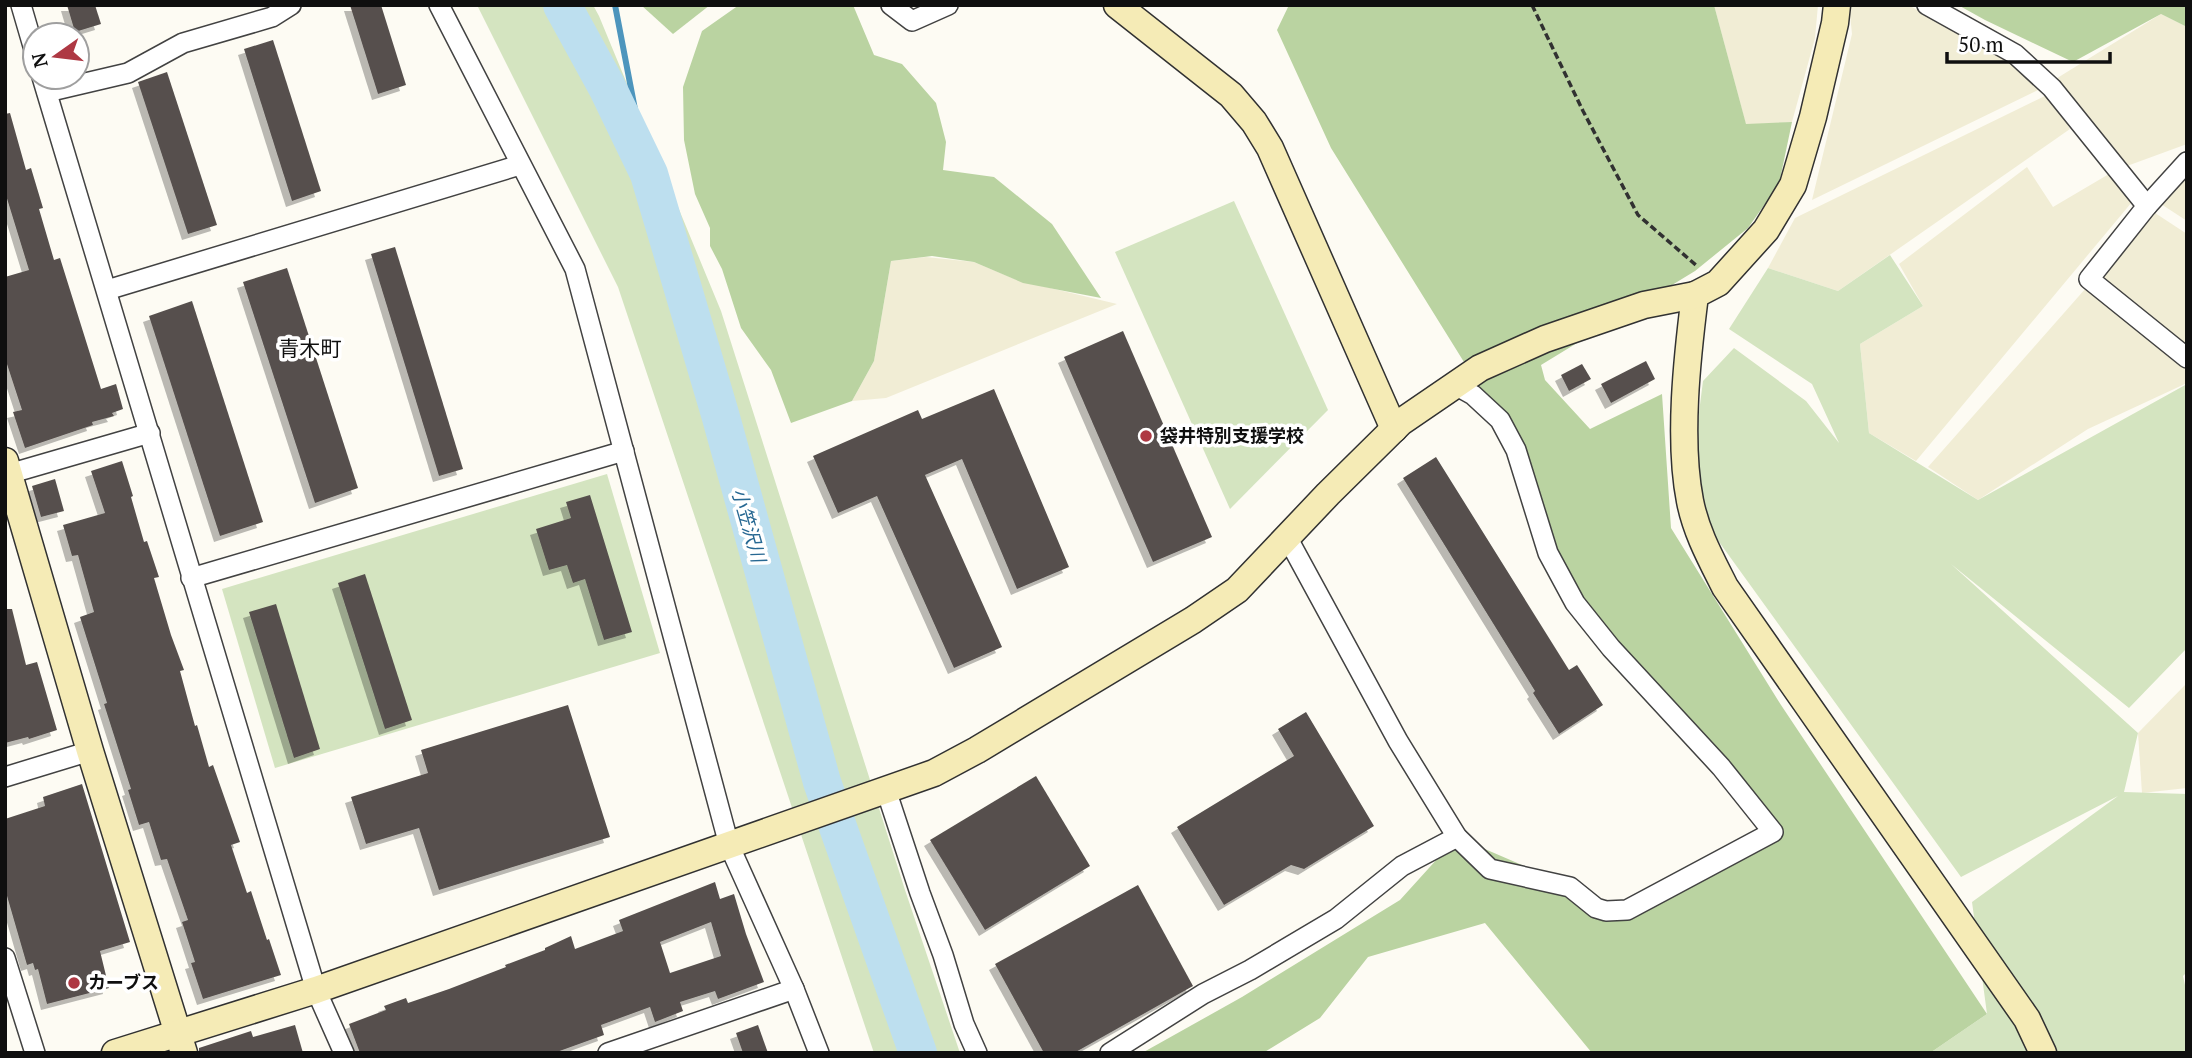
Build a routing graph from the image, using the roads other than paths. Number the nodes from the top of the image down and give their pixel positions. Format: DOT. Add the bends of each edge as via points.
graph roads {
  1 [pos="291,5"];
  2 [pos="439,5"];
  3 [pos="891,5"];
  4 [pos="948,5"];
  5 [pos="1116,5"];
  6 [pos="1837,5"];
  7 [pos="1927,5"];
  8 [pos="91,78"];
  9 [pos="46,91"];
  10 [pos="2187,162"];
  11 [pos="520,165"];
  12 [pos="2147,206"];
  13 [pos="107,289"];
  14 [pos="1706,289"];
  15 [pos="2187,358"];
  16 [pos="1455,385"];
  17 [pos="1394,429"];
  18 [pos="150,433"];
  19 [pos="624,452"];
  20 [pos="7,470"];
  21 [pos="1287,537"];
  22 [pos="191,578"];
  23 [pos="90,751"];
  24 [pos="5,777"];
  25 [pos="886,790"];
  26 [pos="1457,837"];
  27 [pos="736,843"];
  28 [pos="5,958"];
  29 [pos="794,989"];
  30 [pos="316,990"];
  31 [pos="181,1043"];
  32 [pos="657,1045"];
  33 [pos="35,1053"];
  34 [pos="115,1053"];
  35 [pos="344,1053"];
  36 [pos="608,1053"];
  37 [pos="819,1053"];
  38 [pos="977,1053"];
  39 [pos="1110,1053"];
  40 [pos="2043,1053"];
  1 -- 8 [label="street" via="272,18 183,43 128,73"];
  2 -- 11 [label="street"];
  3 -- 4 [label="street" via="912,21"];
  5 -- 17 [label="street" via="1231,95 1254,121"];
  6 -- 14 [label="street" via="1793,185 1766,230"];
  7 -- 12 [label="street" via="2024,62 2052,88"];
  9 -- 13 [label="street"];
  10 -- 12 [label="street"];
  11 -- 13 [label="street"];
  11 -- 19 [label="street" via="575,270"];
  12 -- 15 [label="street" via="2089,279"];
  13 -- 18 [label="street"];
  14 -- 16 [label="street" via="1545,339 1480,368"];
  14 -- 40 [label="street" via="1687,376 1684,456 1690,502 1702,542 1725,587 2027,1019"];
  16 -- 17 [label="street"];
  16 -- 26 [label="street" via="1500,420 1516,450 1548,553 1575,603 1773,832 1636,906 1606,911 1570,887 1490,869"];
  17 -- 21 [label="street"];
  18 -- 20 [label="street"];
  18 -- 22 [label="street"];
  19 -- 22 [label="street"];
  19 -- 27 [label="street"];
  20 -- 23 [label="street"];
  21 -- 25 [label="street" via="1237,590 1193,620 977,750 934,773"];
  21 -- 26 [label="street" via="1398,741"];
  22 -- 30 [label="street"];
  23 -- 24 [label="street"];
  23 -- 31 [label="street"];
  25 -- 27 [label="street"];
  25 -- 38 [label="street"];
  26 -- 39 [label="street" via="1402,866 1336,919"];
  27 -- 29 [label="street"];
  27 -- 30 [label="street"];
  28 -- 33 [label="street"];
  29 -- 32 [label="street"];
  29 -- 37 [label="street"];
  30 -- 31 [label="street"];
  30 -- 35 [label="street"];
  31 -- 34 [label="street"];
  32 -- 36 [label="street"];
}
